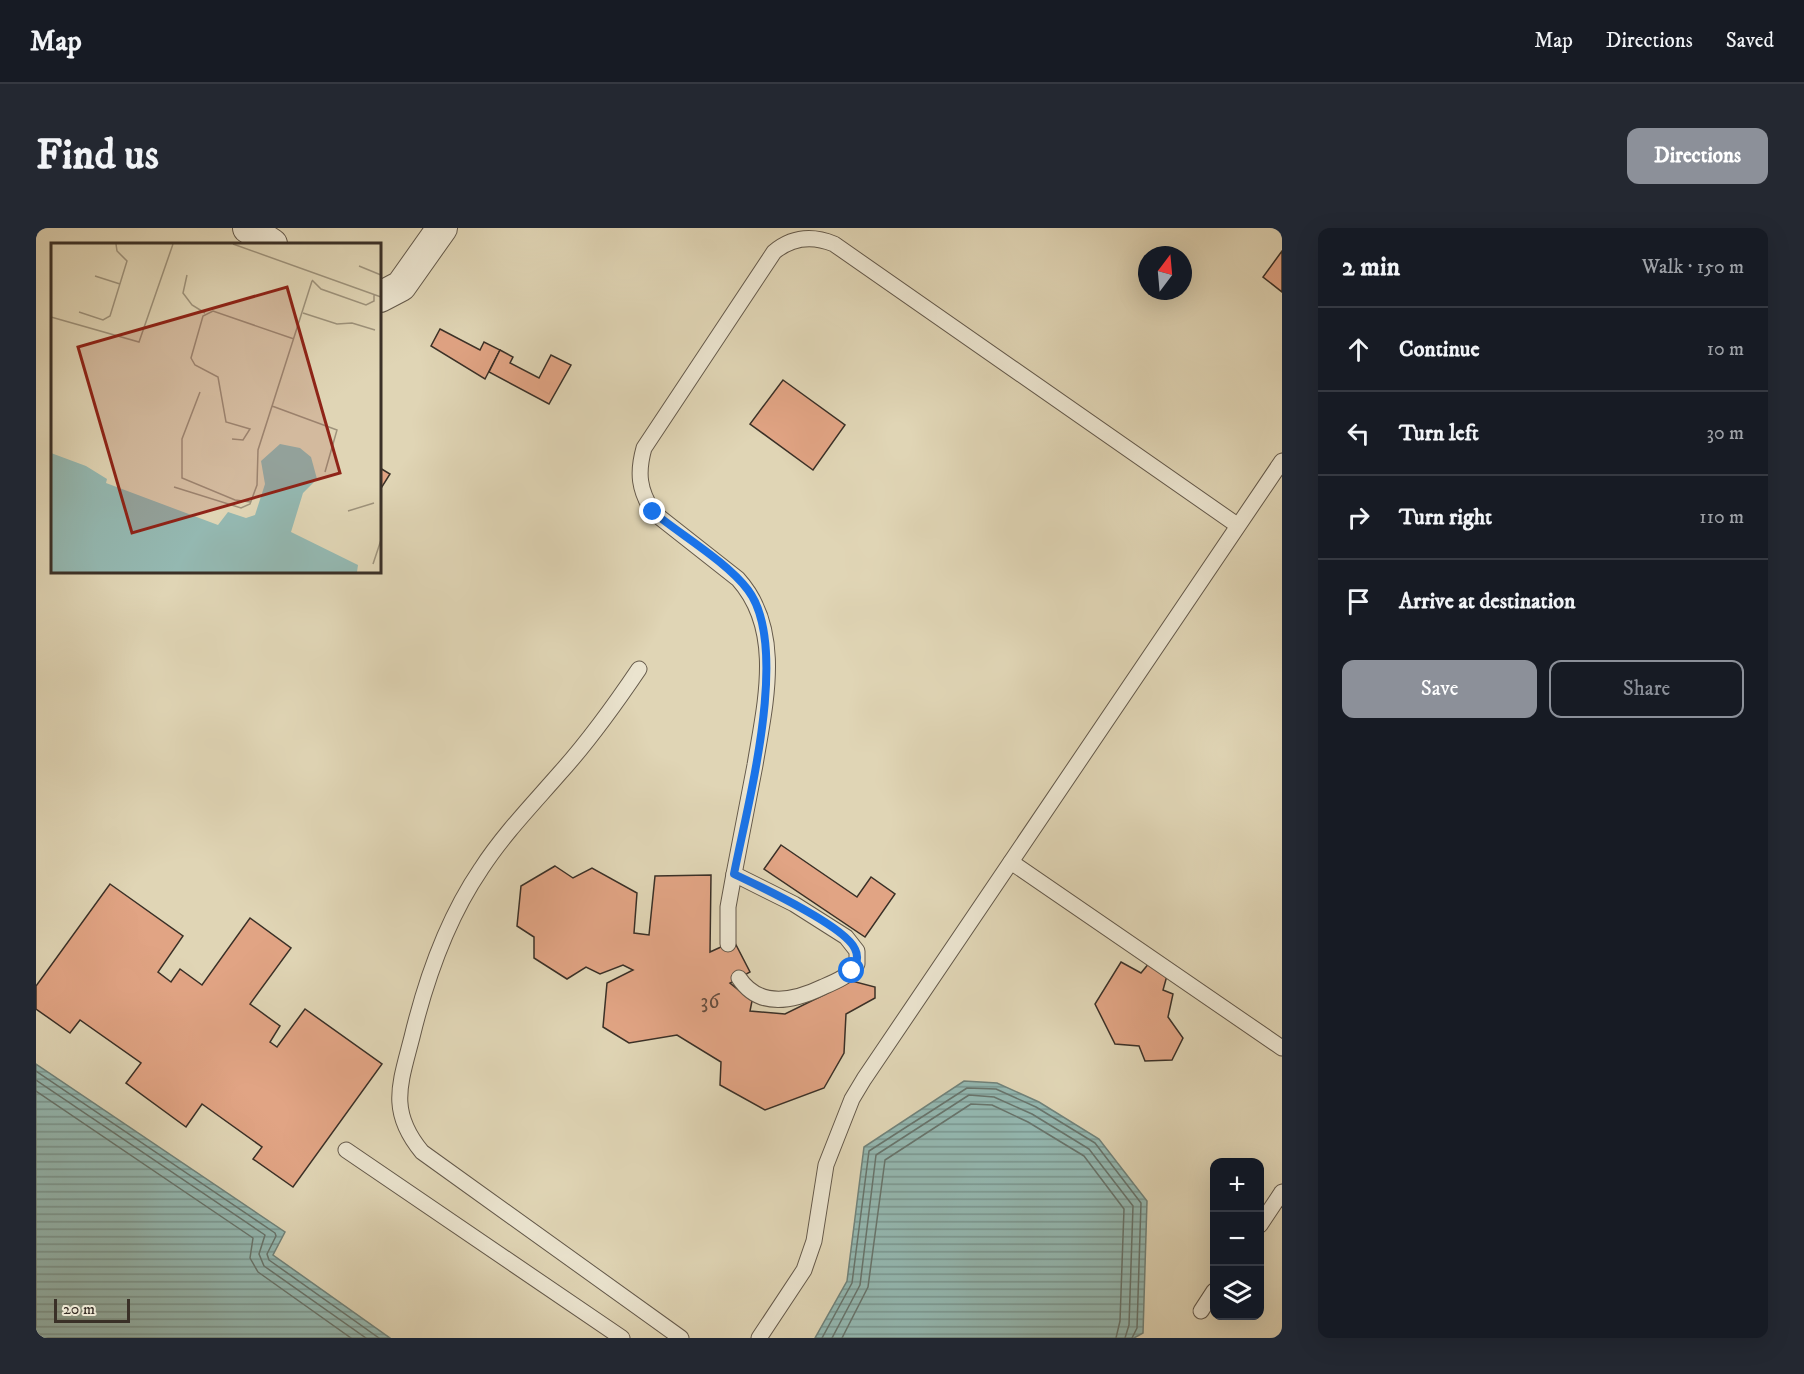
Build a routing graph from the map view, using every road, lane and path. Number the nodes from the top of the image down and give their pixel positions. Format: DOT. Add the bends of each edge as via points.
graph roads {
  1 [pos="248,228"];
  2 [pos="442,228"];
  3 [pos="787,235"];
  4 [pos="270,243"];
  5 [pos="381,296"];
  6 [pos="1282,461"];
  7 [pos="1237,525"];
  8 [pos="639,669"];
  9 [pos="1011,862"];
  10 [pos="734,874"];
  11 [pos="729,944"];
  12 [pos="739,978"];
  13 [pos="1282,1048"];
  14 [pos="346,1150"];
  15 [pos="1282,1192"];
  16 [pos="1264,1219"];
  17 [pos="1210,1298"];
  18 [pos="1201,1311"];
  19 [pos="622,1338"];
  20 [pos="681,1338"];
  21 [pos="759,1338"];
  1 -- 4 [label="street"];
  2 -- 5 [label="street" via="401,286"];
  3 -- 7 [label="lane" via="834,244"];
  3 -- 10 [label="lane" via="644,448 639,464 639,481 653,512 738,579 761,617 766,648 766,695"];
  6 -- 7 [label="lane"];
  7 -- 9 [label="lane"];
  8 -- 20 [label="lane" via="587,741 480,870 443,939 428,978 398,1096 400,1116 422,1152"];
  9 -- 13 [label="lane"];
  9 -- 21 [label="lane" via="852,1099 826,1165 810,1256 797,1284"];
  10 -- 11 [label="lane" via="728,907"];
  10 -- 12 [label="lane" via="794,904 846,937 857,957 857,964 846,976 797,999 774,1000 753,991"];
  14 -- 19 [label="lane"];
  15 -- 16 [label="lane"];
  17 -- 18 [label="lane"];
}
